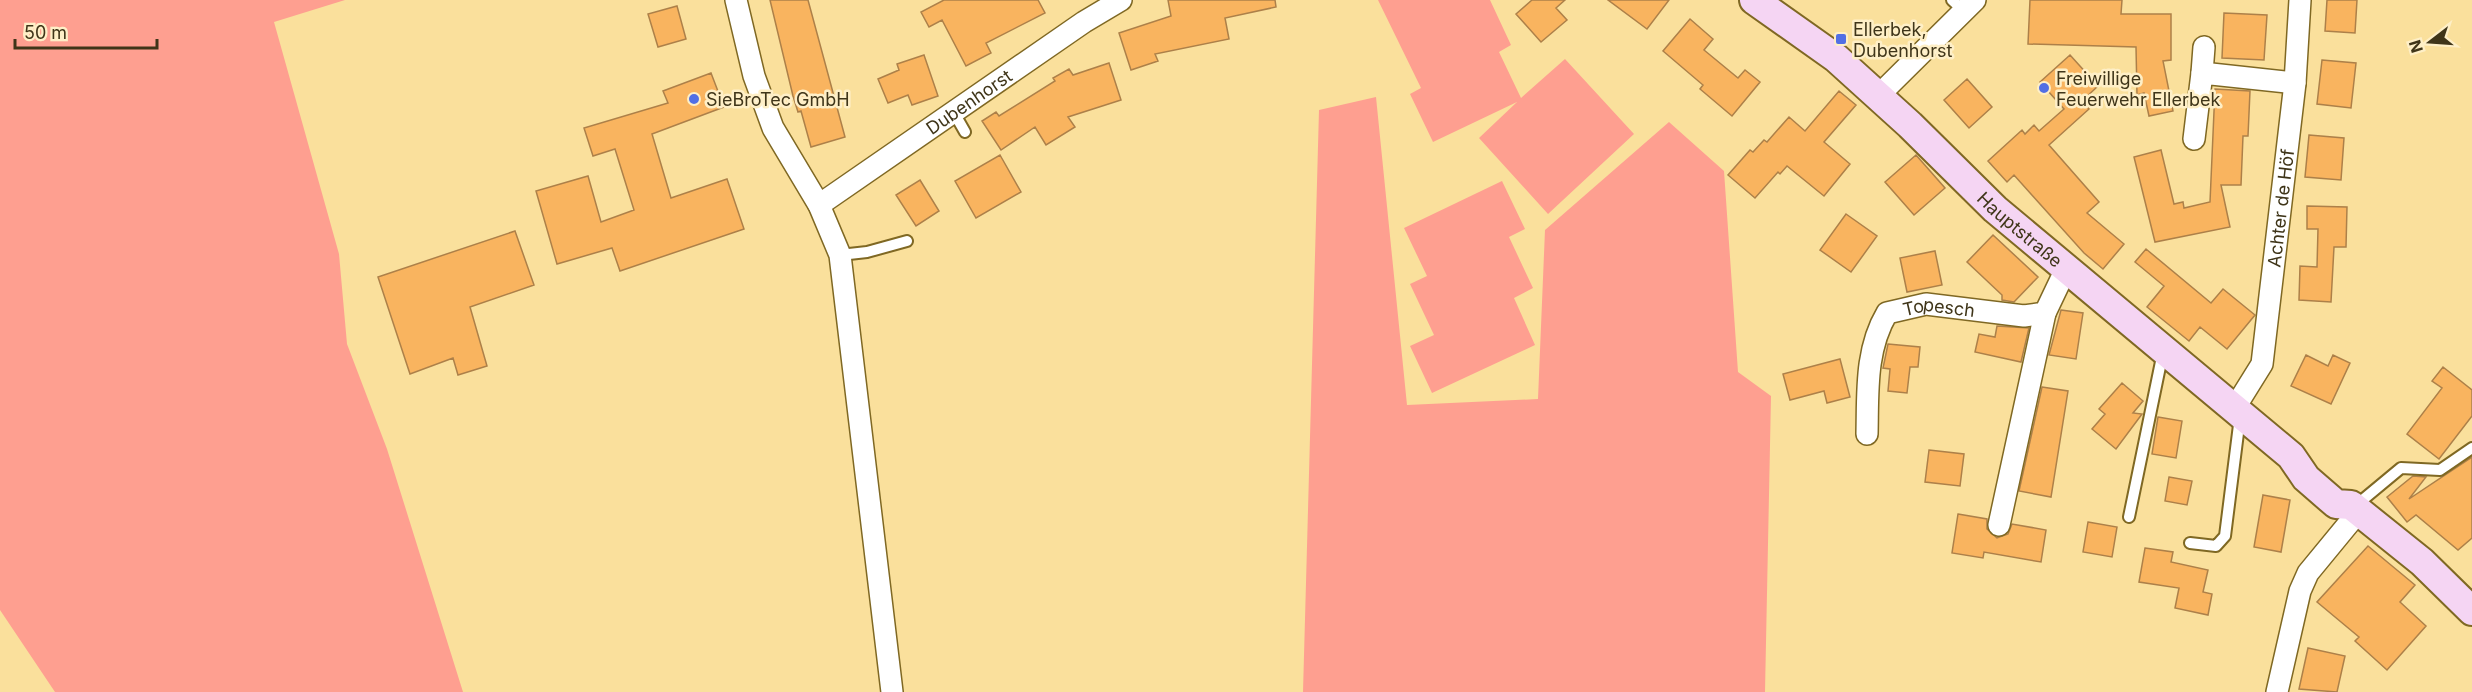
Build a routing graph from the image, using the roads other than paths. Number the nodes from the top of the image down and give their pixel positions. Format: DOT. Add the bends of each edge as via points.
graph roads {
  1 [pos="736,0"];
  2 [pos="1121,0"];
  3 [pos="1754,0"];
  4 [pos="2300,0"];
  5 [pos="1963,4"];
  6 [pos="2204,47"];
  7 [pos="2202,73"];
  8 [pos="2295,83"];
  9 [pos="1878,96"];
  10 [pos="953,111"];
  11 [pos="965,132"];
  12 [pos="2194,139"];
  13 [pos="819,205"];
  14 [pos="907,242"];
  15 [pos="840,255"];
  16 [pos="2065,271"];
  17 [pos="2045,313"];
  18 [pos="2163,351"];
  19 [pos="2237,412"];
  20 [pos="1867,434"];
  21 [pos="2472,448"];
  22 [pos="2355,508"];
  23 [pos="2129,517"];
  24 [pos="1999,525"];
  25 [pos="2190,543"];
  26 [pos="2422,562"];
  27 [pos="2472,595"];
  28 [pos="2472,611"];
  29 [pos="892,692"];
  30 [pos="2277,692"];
  1 -- 13 [label="street" via="754,76 773,128"];
  2 -- 10 [label="street, Dubenhorst"];
  3 -- 9 [label="main road, Hauptstraße" via="1836,58"];
  4 -- 8 [label="street, Achter de Höf"];
  5 -- 9 [label="street"];
  6 -- 7 [label="street"];
  7 -- 8 [label="street"];
  7 -- 12 [label="street"];
  8 -- 19 [label="street, Achter de Höf" via="2262,364"];
  9 -- 16 [label="main road, Hauptstraße"];
  10 -- 11 [label="lane"];
  10 -- 13 [label="street, Dubenhorst"];
  13 -- 15 [label="street"];
  14 -- 15 [label="lane"];
  15 -- 29 [label="street"];
  16 -- 17 [label="street"];
  16 -- 18 [label="main road, Hauptstraße"];
  17 -- 20 [label="street, Topesch" via="2024,316 1926,304 1887,313 1875,332 1869,365"];
  17 -- 24 [label="street"];
  18 -- 19 [label="main road, Hauptstraße"];
  18 -- 23 [label="lane"];
  19 -- 22 [label="main road, Hauptstraße" via="2291,456 2334,479 2348,493"];
  19 -- 25 [label="lane" via="2225,536 2216,546"];
  21 -- 22 [label="lane" via="2440,470 2402,468"];
  22 -- 26 [label="main road, Hauptstraße"];
  22 -- 30 [label="street" via="2308,573 2300,591"];
  26 -- 27 [label="main road, Hauptstraße"];
  26 -- 28 [label="main road, Hauptstraße"];
}
